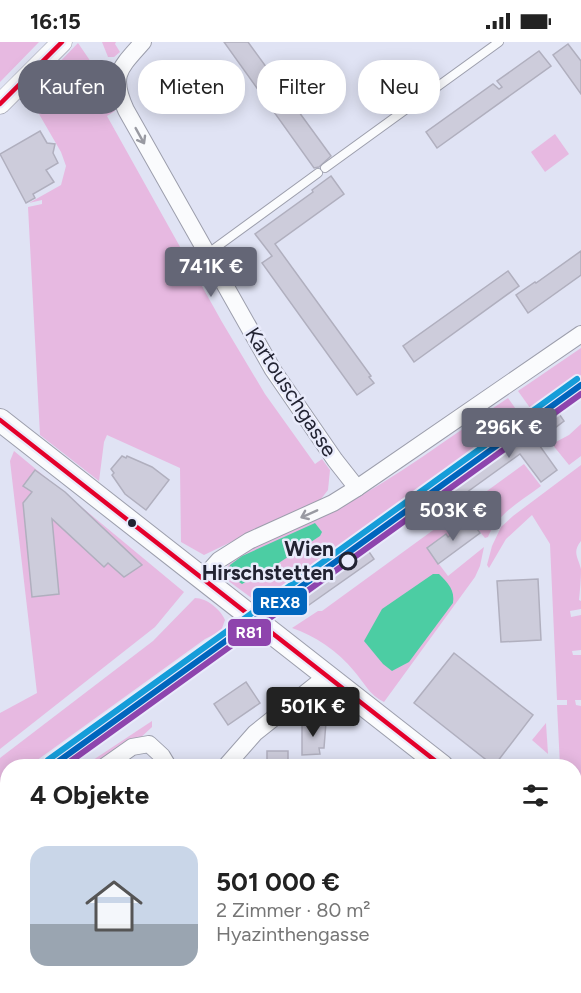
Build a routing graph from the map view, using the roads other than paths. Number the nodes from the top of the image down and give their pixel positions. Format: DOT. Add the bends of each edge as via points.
graph roads {
  1 [pos="62,42"];
  2 [pos="143,42"];
  3 [pos="499,42"];
  4 [pos="0,104"];
  5 [pos="206,254"];
  6 [pos="581,334"];
  7 [pos="0,420"];
  8 [pos="357,488"];
  9 [pos="203,578"];
  10 [pos="328,675"];
  11 [pos="115,759"];
  12 [pos="164,759"];
  13 [pos="232,759"];
  14 [pos="433,759"];
  1 -- 4 [label="street"];
  2 -- 5 [label="street, Kartouschgasse, one-way" via="119,72 121,98"];
  3 -- 5 [label="lane"];
  5 -- 8 [label="street, Kartouschgasse" via="290,397"];
  6 -- 8 [label="street"];
  7 -- 9 [label="main road"];
  8 -- 9 [label="street, one-way" via="249,541 219,560"];
  9 -- 10 [label="main road"];
  10 -- 13 [label="street" via="255,733"];
  10 -- 14 [label="main road"];
  11 -- 12 [label="street" via="132,747 149,744"];
}
